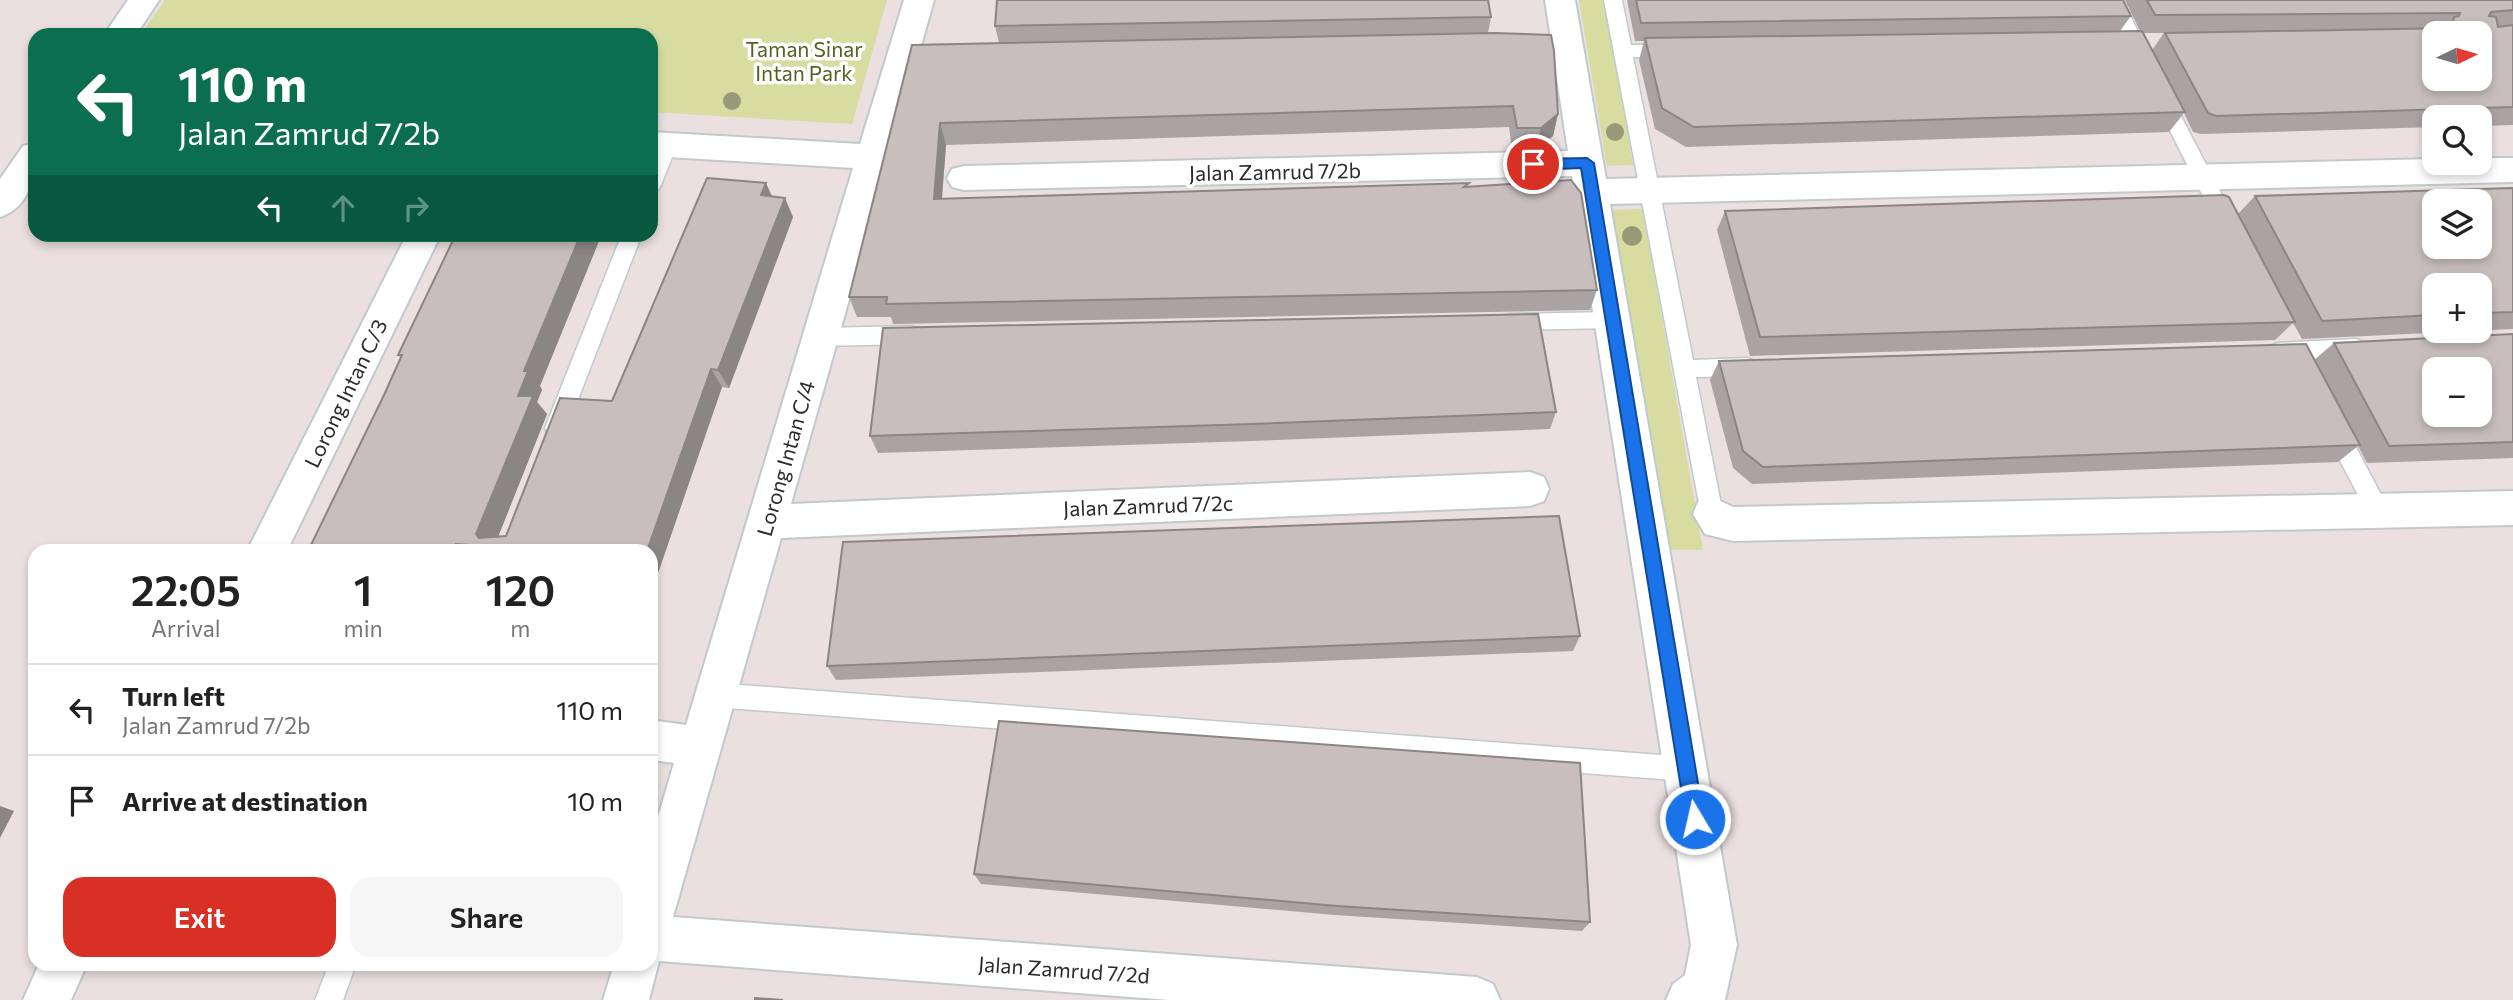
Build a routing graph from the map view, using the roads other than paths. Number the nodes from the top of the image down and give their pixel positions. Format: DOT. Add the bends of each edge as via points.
graph roads {
  1 [pos="145,0"];
  2 [pos="919,0"];
  3 [pos="1560,0"];
  4 [pos="1613,0"];
  5 [pos="2113,0"];
  6 [pos="125,28"];
  7 [pos="2163,44"];
  8 [pos="2108,45"];
  9 [pos="2136,45"];
  10 [pos="1622,51"];
  11 [pos="1691,51"];
  12 [pos="659,145"];
  13 [pos="873,157"];
  14 [pos="28,165"];
  15 [pos="2513,170"];
  16 [pos="1590,177"];
  17 [pos="2202,177"];
  18 [pos="964,178"];
  19 [pos="1649,190"];
  20 [pos="1,202"];
  21 [pos="2236,241"];
  22 [pos="420,242"];
  23 [pos="629,242"];
  24 [pos="1612,320"];
  25 [pos="1487,323"];
  26 [pos="2281,327"];
  27 [pos="931,335"];
  28 [pos="820,337"];
  29 [pos="2376,347"];
  30 [pos="2294,351"];
  31 [pos="2252,352"];
  32 [pos="1766,366"];
  33 [pos="1683,369"];
  34 [pos="2306,374"];
  35 [pos="2324,409"];
  36 [pos="547,450"];
  37 [pos="1530,489"];
  38 [pos="2513,508"];
  39 [pos="2379,513"];
  40 [pos="1712,514"];
  41 [pos="766,522"];
  42 [pos="270,544"];
  43 [pos="715,695"];
  44 [pos="658,741"];
  45 [pos="701,747"];
  46 [pos="1687,769"];
  47 [pos="658,892"];
  48 [pos="658,938"];
  49 [pos="60,971"];
  50 [pos="340,971"];
  51 [pos="635,971"];
  52 [pos="1697,994"];
  53 [pos="46,1000"];
  54 [pos="329,1000"];
  55 [pos="626,1000"];
  56 [pos="1477,1000"];
  1 -- 6 [label="street"];
  2 -- 13 [label="street, Lorong Intan C/4" via="909,58"];
  3 -- 16 [label="street" via="1561,45"];
  4 -- 10 [label="lane"];
  5 -- 9 [label="lane"];
  7 -- 9 [label="lane"];
  8 -- 9 [label="lane"];
  9 -- 17 [label="lane"];
  10 -- 11 [label="lane"];
  10 -- 19 [label="lane"];
  12 -- 13 [label="street"];
  13 -- 28 [label="street, Lorong Intan C/4"];
  14 -- 20 [label="street"];
  15 -- 17 [label="street, Jalan Zamrud 7/2b"];
  16 -- 18 [label="street, Jalan Zamrud 7/2b"];
  16 -- 19 [label="street, Jalan Zamrud 7/2b"];
  16 -- 24 [label="street"];
  17 -- 19 [label="street, Jalan Zamrud 7/2b"];
  17 -- 21 [label="lane"];
  19 -- 33 [label="lane"];
  22 -- 42 [label="street, Lorong Intan C/3"];
  23 -- 36 [label="lane"];
  24 -- 25 [label="lane"];
  24 -- 46 [label="street"];
  26 -- 30 [label="lane"];
  27 -- 28 [label="lane"];
  28 -- 41 [label="street, Lorong Intan C/4"];
  29 -- 30 [label="lane"];
  30 -- 31 [label="lane"];
  30 -- 34 [label="lane"];
  32 -- 33 [label="lane"];
  33 -- 40 [label="lane"];
  35 -- 39 [label="lane"];
  37 -- 41 [label="street, Jalan Zamrud 7/2c"];
  38 -- 39 [label="street"];
  39 -- 40 [label="street" via="1733,524 1719,522"];
  41 -- 43 [label="street, Lorong Intan C/4"];
  43 -- 45 [label="street, Lorong Intan C/4"];
  43 -- 46 [label="lane"];
  44 -- 45 [label="street"];
  45 -- 47 [label="street, Lorong Intan C/4"];
  46 -- 52 [label="street" via="1714,945"];
  48 -- 56 [label="street, Jalan Zamrud 7/2d"];
  49 -- 53 [label="street"];
  50 -- 54 [label="lane"];
  51 -- 55 [label="street"];
}
